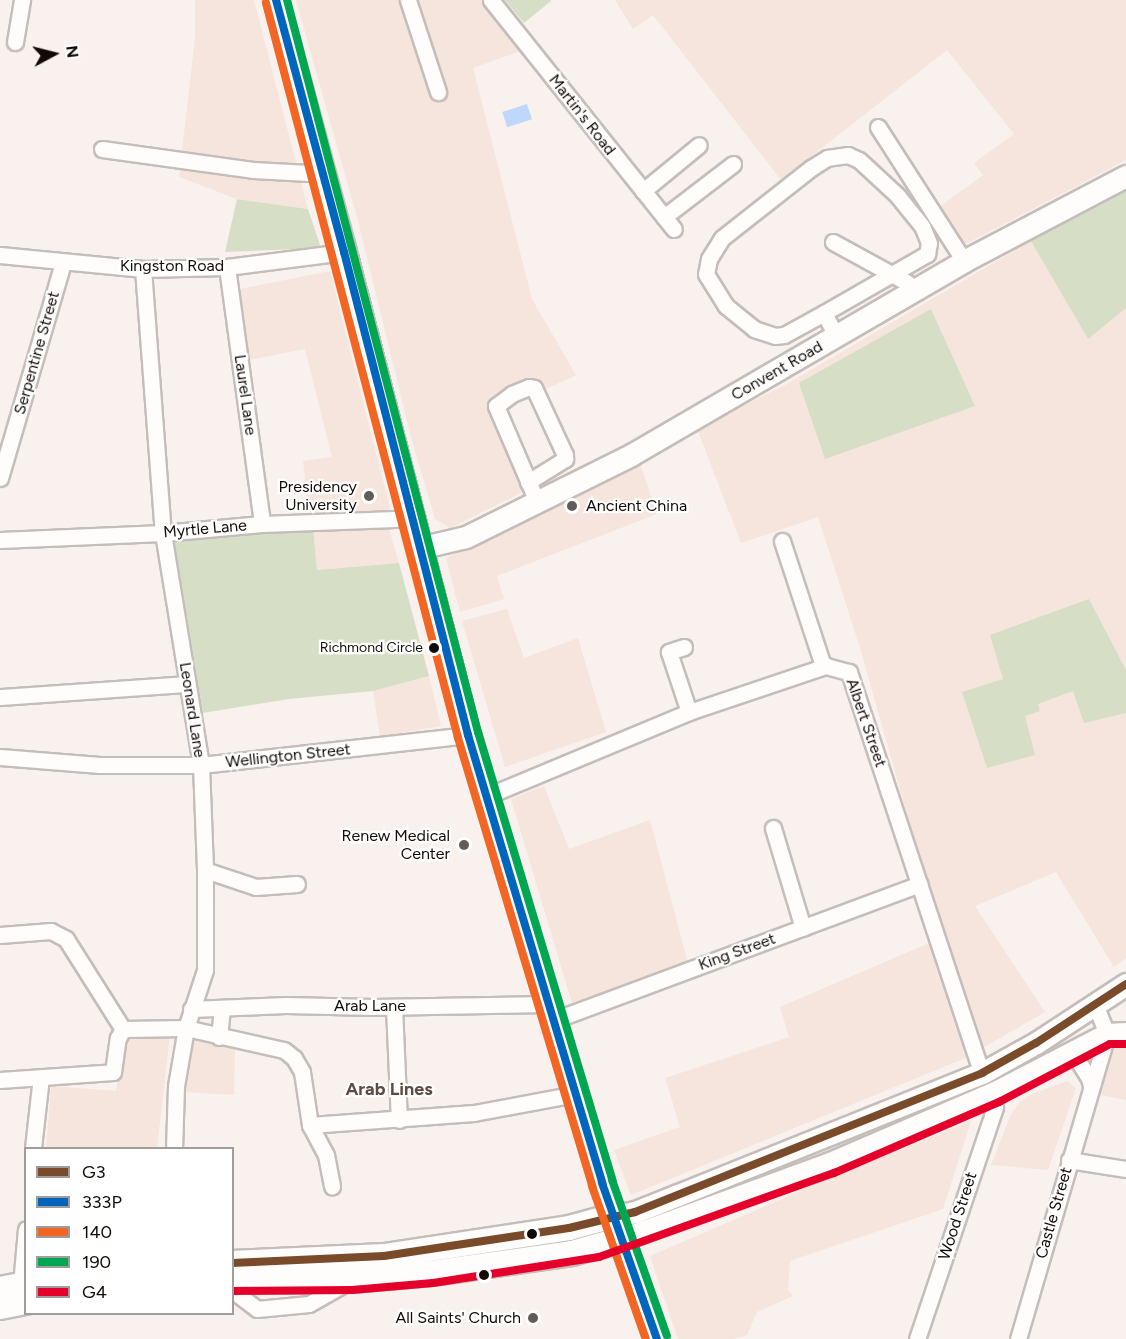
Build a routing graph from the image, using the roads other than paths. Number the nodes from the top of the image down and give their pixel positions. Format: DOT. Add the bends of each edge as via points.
graph roads {
  1 [pos="22,0"];
  2 [pos="276,0"];
  3 [pos="408,0"];
  4 [pos="491,0"];
  5 [pos="15,42"];
  6 [pos="438,92"];
  7 [pos="878,127"];
  8 [pos="699,145"];
  9 [pos="102,149"];
  10 [pos="733,164"];
  11 [pos="322,170"];
  12 [pos="1126,176"];
  13 [pos="643,191"];
  14 [pos="832,242"];
  15 [pos="344,252"];
  16 [pos="0,255"];
  17 [pos="964,261"];
  18 [pos="63,262"];
  19 [pos="227,267"];
  20 [pos="143,269"];
  21 [pos="890,274"];
  22 [pos="916,290"];
  23 [pos="824,313"];
  24 [pos="836,336"];
  25 [pos="0,478"];
  26 [pos="528,482"];
  27 [pos="538,504"];
  28 [pos="410,516"];
  29 [pos="262,524"];
  30 [pos="163,533"];
  31 [pos="0,540"];
  32 [pos="782,541"];
  33 [pos="419,548"];
  34 [pos="684,647"];
  35 [pos="824,666"];
  36 [pos="188,684"];
  37 [pos="0,697"];
  38 [pos="689,712"];
  39 [pos="468,735"];
  40 [pos="0,757"];
  41 [pos="201,765"];
  42 [pos="487,796"];
  43 [pos="773,828"];
  44 [pos="205,870"];
  45 [pos="297,884"];
  46 [pos="920,884"];
  47 [pos="803,928"];
  48 [pos="0,935"];
  49 [pos="1126,984"];
  50 [pos="1095,1005"];
  51 [pos="394,1007"];
  52 [pos="222,1008"];
  53 [pos="191,1009"];
  54 [pos="552,1012"];
  55 [pos="186,1028"];
  56 [pos="123,1029"];
  57 [pos="1117,1034"];
  58 [pos="219,1037"];
  59 [pos="1071,1051"];
  60 [pos="982,1073"];
  61 [pos="41,1077"];
  62 [pos="0,1080"];
  63 [pos="1091,1086"];
  64 [pos="995,1092"];
  65 [pos="576,1094"];
  66 [pos="399,1120"];
  67 [pos="310,1125"];
  68 [pos="33,1147"];
  69 [pos="174,1147"];
  70 [pos="1069,1160"];
  71 [pos="1126,1169"];
  72 [pos="602,1183"];
  73 [pos="332,1186"];
  74 [pos="614,1216"];
  75 [pos="569,1228"];
  76 [pos="622,1239"];
  77 [pos="24,1244"];
  78 [pos="234,1263"];
  79 [pos="352,1280"];
  80 [pos="234,1281"];
  81 [pos="18,1290"];
  82 [pos="234,1292"];
  83 [pos="0,1307"];
  84 [pos="657,1339"];
  85 [pos="917,1339"];
  86 [pos="1018,1339"];
  1 -- 5 [label="street"];
  2 -- 11 [label="main road"];
  3 -- 6 [label="street"];
  4 -- 13 [label="street, Martin's Road"];
  7 -- 17 [label="street"];
  8 -- 13 [label="street"];
  9 -- 11 [label="street" via="253,170"];
  10 -- 13 [label="street, Martin's Road" via="669,223"];
  11 -- 15 [label="main road"];
  12 -- 17 [label="main road, Convent Road"];
  14 -- 21 [label="street"];
  15 -- 19 [label="street, Kingston Road"];
  15 -- 28 [label="main road"];
  16 -- 18 [label="street, Kingston Road"];
  17 -- 22 [label="main road, Convent Road"];
  18 -- 20 [label="street, Kingston Road"];
  18 -- 25 [label="street, Serpentine Street"];
  19 -- 20 [label="street, Kingston Road"];
  19 -- 29 [label="street, Laurel Lane"];
  20 -- 30 [label="street, Leonard Lane"];
  21 -- 22 [label="street"];
  21 -- 23 [label="street"];
  21 -- 23 [label="street" via="927,254 926,233 898,196 859,160 849,156 827,158 722,238 708,260 706,274 726,306 754,329 775,336"];
  22 -- 24 [label="main road, Convent Road"];
  23 -- 24 [label="street"];
  24 -- 27 [label="main road, Convent Road" via="644,449"];
  26 -- 26 [label="street" via="496,406 529,387 534,388 565,459"];
  26 -- 27 [label="street"];
  27 -- 33 [label="main road, Convent Road" via="466,537"];
  28 -- 29 [label="street, Myrtle Lane"];
  28 -- 33 [label="main road"];
  29 -- 30 [label="street, Myrtle Lane"];
  30 -- 31 [label="street, Myrtle Lane"];
  30 -- 36 [label="street, Leonard Lane"];
  32 -- 35 [label="street"];
  33 -- 39 [label="main road"];
  34 -- 38 [label="street" via="669,652"];
  35 -- 38 [label="street, Albert Street"];
  35 -- 46 [label="street, Albert Street" via="849,672"];
  36 -- 37 [label="street"];
  36 -- 41 [label="street, Leonard Lane"];
  38 -- 42 [label="street, Albert Street"];
  39 -- 41 [label="street, Wellington Street"];
  39 -- 42 [label="main road"];
  40 -- 41 [label="street, Wellington Street" via="100,765"];
  41 -- 44 [label="street, Leonard Lane"];
  42 -- 54 [label="main road"];
  43 -- 47 [label="street"];
  44 -- 45 [label="street" via="248,886"];
  44 -- 53 [label="street, Leonard Lane" via="205,970"];
  46 -- 47 [label="street, King Street"];
  46 -- 60 [label="street, Albert Street"];
  47 -- 54 [label="street, King Street"];
  48 -- 56 [label="street" via="51,931 66,939"];
  49 -- 50 [label="main road"];
  50 -- 57 [label="street"];
  50 -- 60 [label="main road"];
  51 -- 52 [label="street, Arab Lane"];
  51 -- 54 [label="street, Arab Lane"];
  51 -- 66 [label="street"];
  52 -- 53 [label="street, Arab Lane"];
  52 -- 58 [label="street"];
  53 -- 55 [label="street, Leonard Lane"];
  54 -- 65 [label="main road"];
  55 -- 56 [label="street"];
  55 -- 58 [label="street"];
  55 -- 69 [label="street, Leonard Lane" via="176,1086"];
  56 -- 61 [label="street" via="113,1072"];
  57 -- 59 [label="main road"];
  57 -- 63 [label="street, Castle Street"];
  58 -- 67 [label="street" via="269,1045 294,1058 302,1072"];
  59 -- 63 [label="street"];
  59 -- 64 [label="main road"];
  60 -- 74 [label="main road" via="678,1195"];
  61 -- 62 [label="street"];
  61 -- 68 [label="street"];
  63 -- 70 [label="street, Castle Street"];
  64 -- 76 [label="main road" via="830,1163"];
  64 -- 85 [label="street, Wood Street" via="995,1107"];
  65 -- 66 [label="street" via="474,1113"];
  65 -- 72 [label="main road"];
  66 -- 67 [label="street"];
  67 -- 73 [label="street" via="326,1155"];
  70 -- 71 [label="street"];
  70 -- 86 [label="street, Castle Street"];
  72 -- 74 [label="main road"];
  72 -- 75 [label="main road" via="588,1210"];
  74 -- 75 [label="main road"];
  74 -- 76 [label="main road"];
  75 -- 78 [label="main road" via="384,1256"];
  76 -- 79 [label="main road" via="523,1261"];
  76 -- 84 [label="main road"];
  77 -- 81 [label="street"];
  79 -- 80 [label="main road"];
  79 -- 82 [label="street" via="309,1304 257,1309"];
  81 -- 83 [label="main road"];
}
